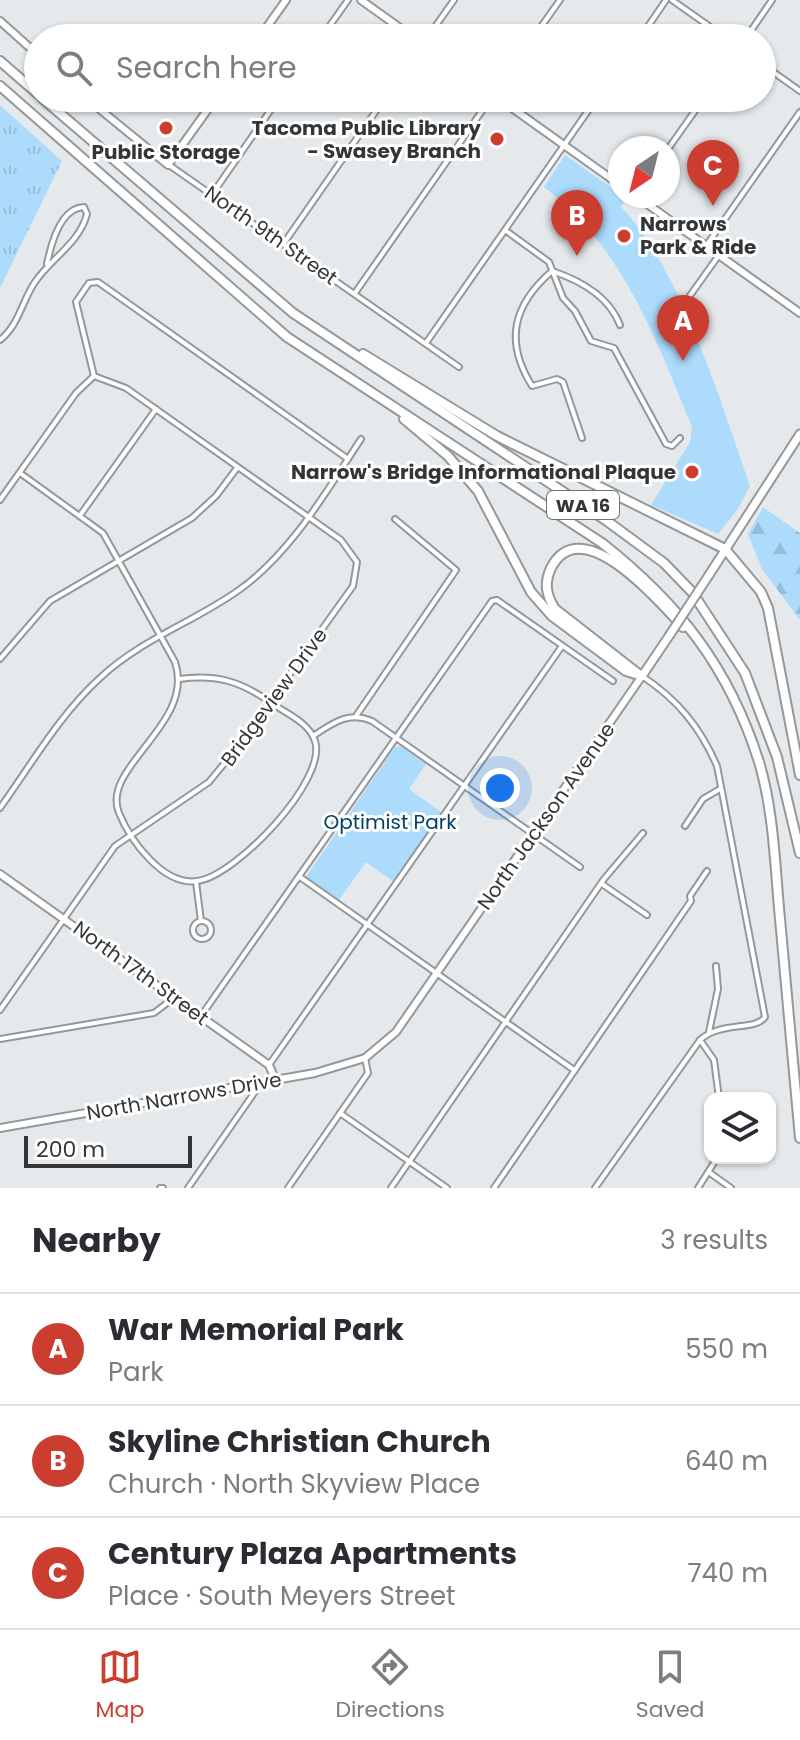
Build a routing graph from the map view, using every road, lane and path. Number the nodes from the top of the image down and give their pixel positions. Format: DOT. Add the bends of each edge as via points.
graph roads {
  1 [pos="286,0"];
  2 [pos="348,0"];
  3 [pos="361,0"];
  4 [pos="454,0"];
  5 [pos="560,0"];
  6 [pos="669,0"];
  7 [pos="772,0"];
  8 [pos="0,21"];
  9 [pos="269,24"];
  10 [pos="331,24"];
  11 [pos="394,24"];
  12 [pos="437,24"];
  13 [pos="543,24"];
  14 [pos="651,24"];
  15 [pos="705,24"];
  16 [pos="756,24"];
  17 [pos="24,42"];
  18 [pos="0,61"];
  19 [pos="776,74"];
  20 [pos="24,82"];
  21 [pos="0,88"];
  22 [pos="800,91"];
  23 [pos="24,108"];
  24 [pos="29,112"];
  25 [pos="59,112"];
  26 [pos="103,112"];
  27 [pos="206,112"];
  28 [pos="269,112"];
  29 [pos="375,112"];
  30 [pos="481,112"];
  31 [pos="518,112"];
  32 [pos="587,112"];
  33 [pos="694,112"];
  34 [pos="800,112"];
  35 [pos="677,136"];
  36 [pos="564,145"];
  37 [pos="168,165"];
  38 [pos="608,176"];
  39 [pos="213,193"];
  40 [pos="653,208"];
  41 [pos="505,230"];
  42 [pos="284,243"];
  43 [pos="706,246"];
  44 [pos="719,255"];
  45 [pos="234,263"];
  46 [pos="47,264"];
  47 [pos="552,271"];
  48 [pos="355,293"];
  49 [pos="689,297"];
  50 [pos="800,313"];
  51 [pos="620,325"];
  52 [pos="0,340"];
  53 [pos="426,343"];
  54 [pos="459,367"];
  55 [pos="94,376"];
  56 [pos="366,389"];
  57 [pos="156,409"];
  58 [pos="800,434"];
  59 [pos="582,438"];
  60 [pos="680,438"];
  61 [pos="361,439"];
  62 [pos="348,459"];
  63 [pos="237,468"];
  64 [pos="20,473"];
  65 [pos="0,500"];
  66 [pos="81,514"];
  67 [pos="307,518"];
  68 [pos="395,519"];
  69 [pos="725,549"];
  70 [pos="118,560"];
  71 [pos="161,636"];
  72 [pos="562,646"];
  73 [pos="710,654"];
  74 [pos="0,659"];
  75 [pos="642,676"];
  76 [pos="179,679"];
  77 [pos="613,681"];
  78 [pos="269,702"];
  79 [pos="356,716"];
  80 [pos="313,736"];
  81 [pos="397,737"];
  82 [pos="800,775"];
  83 [pos="465,786"];
  84 [pos="721,788"];
  85 [pos="0,808"];
  86 [pos="685,826"];
  87 [pos="131,832"];
  88 [pos="643,833"];
  89 [pos="533,834"];
  90 [pos="800,853"];
  91 [pos="580,867"];
  92 [pos="707,871"];
  93 [pos="0,874"];
  94 [pos="300,877"];
  95 [pos="196,882"];
  96 [pos="602,884"];
  97 [pos="647,915"];
  98 [pos="63,917"];
  99 [pos="201,921"];
  100 [pos="367,925"];
  101 [pos="716,966"];
  102 [pos="437,974"];
  103 [pos="175,997"];
  104 [pos="0,1010"];
  105 [pos="201,1016"];
  106 [pos="507,1022"];
  107 [pos="709,1032"];
  108 [pos="0,1039"];
  109 [pos="700,1040"];
  110 [pos="365,1058"];
  111 [pos="269,1065"];
  112 [pos="574,1070"];
  113 [pos="275,1079"];
  114 [pos="261,1083"];
  115 [pos="718,1092"];
  116 [pos="340,1113"];
  117 [pos="0,1128"];
  118 [pos="800,1138"];
  119 [pos="409,1162"];
  120 [pos="714,1164"];
  121 [pos="710,1173"];
  122 [pos="188,1188"];
  123 [pos="288,1188"];
  124 [pos="391,1188"];
  125 [pos="447,1188"];
  126 [pos="494,1188"];
  127 [pos="595,1188"];
  128 [pos="698,1188"];
  129 [pos="731,1188"];
  1 -- 9 [label="main road"];
  2 -- 10 [label="street"];
  3 -- 11 [label="main road"];
  4 -- 12 [label="street"];
  5 -- 13 [label="street"];
  6 -- 14 [label="street"];
  6 -- 15 [label="street"];
  7 -- 16 [label="street"];
  8 -- 17 [label="main road"];
  18 -- 20 [label="highway, WA 16"];
  19 -- 22 [label="street"];
  21 -- 23 [label="highway, WA 16"];
  24 -- 56 [label="highway, WA 16" via="241,300"];
  25 -- 45 [label="highway, WA 16"];
  26 -- 37 [label="main road, North 9th Street"];
  27 -- 37 [label="main road"];
  28 -- 39 [label="street"];
  29 -- 42 [label="street"];
  30 -- 48 [label="street"];
  31 -- 36 [label="main road"];
  32 -- 36 [label="street"];
  33 -- 35 [label="street"];
  34 -- 43 [label="street"];
  36 -- 38 [label="main road"];
  36 -- 41 [label="street"];
  37 -- 39 [label="street, North 9th Street"];
  39 -- 42 [label="street, North 9th Street"];
  40 -- 43 [label="main road"];
  41 -- 47 [label="street" via="549,262"];
  41 -- 53 [label="street"];
  42 -- 48 [label="street, North 9th Street"];
  43 -- 44 [label="main road"];
  44 -- 49 [label="street"];
  44 -- 50 [label="main road"];
  45 -- 69 [label="highway" via="317,326 477,425"];
  45 -- 90 [label="highway, WA 16" via="319,332 642,545 692,592 727,641 759,704"];
  46 -- 46 [label="street" via="77,233 87,216 84,207 62,222"];
  46 -- 52 [label="street"];
  47 -- 51 [label="street" via="578,280 612,310"];
  47 -- 59 [label="street" via="520,311 515,343 532,386 563,382"];
  47 -- 60 [label="street" via="587,336 599,346 614,348 666,444 672,446"];
  48 -- 53 [label="street, North 9th Street"];
  53 -- 54 [label="street, North 9th Street"];
  55 -- 57 [label="street" via="114,381"];
  55 -- 62 [label="street" via="74,306 93,280"];
  55 -- 64 [label="street"];
  56 -- 73 [label="highway, WA 16" via="602,543 647,579"];
  56 -- 75 [label="highway" via="464,473 491,512 531,592 552,616 626,671"];
  57 -- 63 [label="street"];
  57 -- 66 [label="street"];
  58 -- 69 [label="main road, North Jackson Avenue"];
  61 -- 62 [label="street"];
  62 -- 67 [label="street"];
  63 -- 67 [label="street"];
  63 -- 70 [label="street" via="192,518"];
  64 -- 65 [label="street"];
  64 -- 66 [label="street"];
  66 -- 70 [label="street" via="103,533"];
  67 -- 71 [label="street" via="251,581"];
  67 -- 78 [label="street, Bridgeview Drive" via="348,546 358,573"];
  68 -- 79 [label="street" via="456,570"];
  69 -- 75 [label="main road, North Jackson Avenue, bridge"];
  69 -- 82 [label="highway" via="768,608"];
  70 -- 71 [label="street"];
  70 -- 74 [label="street" via="50,601"];
  71 -- 76 [label="street"];
  71 -- 85 [label="street" via="122,660 83,694"];
  72 -- 77 [label="street"];
  72 -- 81 [label="street" via="497,600"];
  72 -- 83 [label="street"];
  73 -- 75 [label="highway" via="647,588 599,552 572,551 556,560 546,584 555,609"];
  73 -- 118 [label="highway, WA 16" via="733,695 759,764 769,817"];
  75 -- 84 [label="street" via="692,720 712,756"];
  75 -- 89 [label="main road, North Jackson Avenue"];
  76 -- 78 [label="street" via="232,680"];
  76 -- 87 [label="street" via="173,708 118,791 118,810"];
  78 -- 80 [label="street"];
  78 -- 87 [label="street, Bridgeview Drive" via="213,779"];
  79 -- 80 [label="street"];
  79 -- 81 [label="street"];
  80 -- 95 [label="street" via="314,768 280,817 234,861"];
  81 -- 83 [label="street"];
  81 -- 94 [label="street"];
  83 -- 89 [label="street"];
  83 -- 100 [label="street"];
  84 -- 86 [label="street" via="703,799"];
  84 -- 107 [label="street" via="763,1021"];
  87 -- 95 [label="street" via="166,873"];
  87 -- 98 [label="street, Bridgeview Drive" via="103,860"];
  88 -- 96 [label="street"];
  89 -- 91 [label="street"];
  89 -- 102 [label="main road, North Jackson Avenue"];
  92 -- 112 [label="street"];
  93 -- 98 [label="main road, North 17th Street"];
  94 -- 100 [label="street"];
  94 -- 105 [label="street"];
  95 -- 99 [label="street"];
  96 -- 97 [label="street"];
  96 -- 106 [label="street"];
  98 -- 103 [label="main road, North 17th Street"];
  98 -- 104 [label="street, Bridgeview Drive"];
  99 -- 99 [label="street" via="192,932 202,940 211,931"];
  100 -- 102 [label="street"];
  100 -- 111 [label="street"];
  101 -- 107 [label="street" via="717,996"];
  102 -- 106 [label="street"];
  102 -- 110 [label="main road, North Jackson Avenue" via="396,1032"];
  103 -- 105 [label="main road, North 17th Street"];
  103 -- 108 [label="street" via="154,1013"];
  105 -- 111 [label="main road, North 17th Street"];
  106 -- 112 [label="street"];
  106 -- 119 [label="street"];
  107 -- 109 [label="street"];
  109 -- 115 [label="street" via="714,1060"];
  109 -- 127 [label="street"];
  110 -- 113 [label="main road, North Narrows Drive"];
  110 -- 116 [label="street" via="368,1073"];
  111 -- 113 [label="main road"];
  112 -- 126 [label="street"];
  113 -- 114 [label="main road, North Narrows Drive"];
  114 -- 117 [label="main road, North Narrows Drive"];
  114 -- 122 [label="street"];
  116 -- 119 [label="street"];
  116 -- 123 [label="street"];
  119 -- 124 [label="street"];
  119 -- 125 [label="street"];
  120 -- 121 [label="street"];
  121 -- 128 [label="street"];
  121 -- 129 [label="street"];
}
